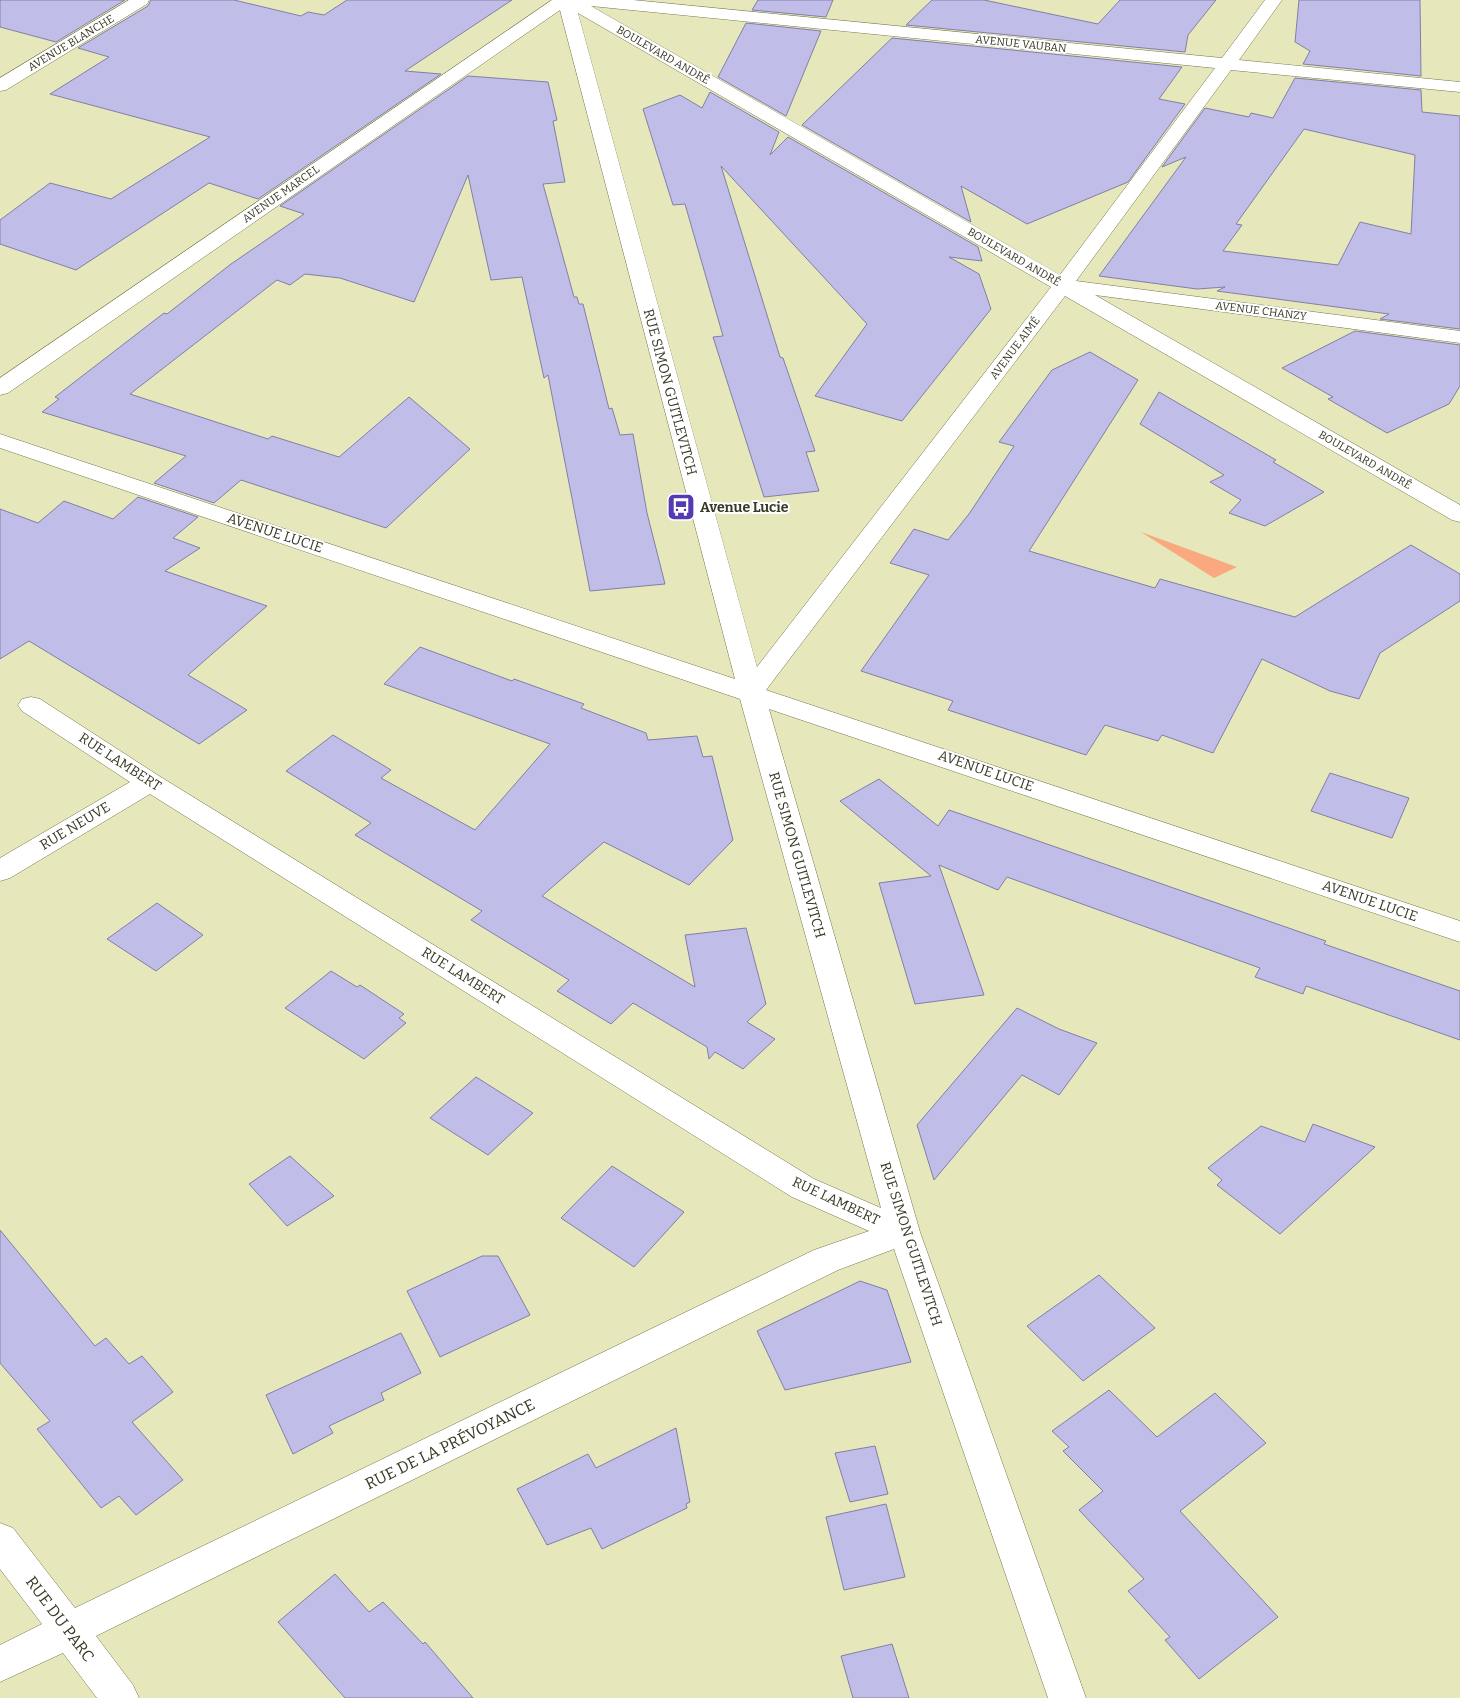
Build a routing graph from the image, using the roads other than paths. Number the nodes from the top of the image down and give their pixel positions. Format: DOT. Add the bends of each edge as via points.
graph roads {
  1 [pos="141,0"];
  2 [pos="566,0"];
  3 [pos="582,0"];
  4 [pos="1274,0"];
  5 [pos="1227,65"];
  6 [pos="0,86"];
  7 [pos="1460,87"];
  8 [pos="1063,285"];
  9 [pos="1460,337"];
  10 [pos="0,388"];
  11 [pos="0,441"];
  12 [pos="1460,515"];
  13 [pos="751,692"];
  14 [pos="31,705"];
  15 [pos="150,782"];
  16 [pos="0,870"];
  17 [pos="1460,932"];
  18 [pos="904,1232"];
  19 [pos="0,1540"];
  20 [pos="70,1630"];
  21 [pos="0,1664"];
  22 [pos="120,1698"];
  23 [pos="1067,1698"];
  1 -- 6 [label="street, AVENUE BLANCHE"];
  2 -- 8 [label="street, BOULEVARD ANDRÉ"];
  2 -- 10 [label="street, AVENUE MARCEL"];
  2 -- 13 [label="street, RUE SIMON GUITLEVITCH"];
  3 -- 5 [label="street, AVENUE VAUBAN"];
  4 -- 5 [label="street, AVENUE AIMÉ"];
  5 -- 7 [label="street, AVENUE VAUBAN"];
  5 -- 8 [label="street, AVENUE AIMÉ"];
  8 -- 9 [label="street, AVENUE CHANZY"];
  8 -- 12 [label="street, BOULEVARD ANDRÉ"];
  8 -- 13 [label="street, AVENUE AIMÉ"];
  11 -- 13 [label="street, AVENUE LUCIE"];
  13 -- 17 [label="street, AVENUE LUCIE"];
  13 -- 18 [label="street, RUE SIMON GUITLEVITCH"];
  14 -- 15 [label="street, RUE LAMBERT"];
  15 -- 16 [label="street, RUE NEUVE"];
  15 -- 18 [label="street, RUE LAMBERT" via="803,1188"];
  18 -- 20 [label="street, RUE DE LA PRÉVOYANCE" via="826,1260"];
  18 -- 23 [label="street, RUE SIMON GUITLEVITCH"];
  19 -- 20 [label="street, RUE DU PARC"];
  20 -- 21 [label="street, RUE DE LA PRÉVOYANCE"];
  20 -- 22 [label="street, RUE DU PARC"];
}
